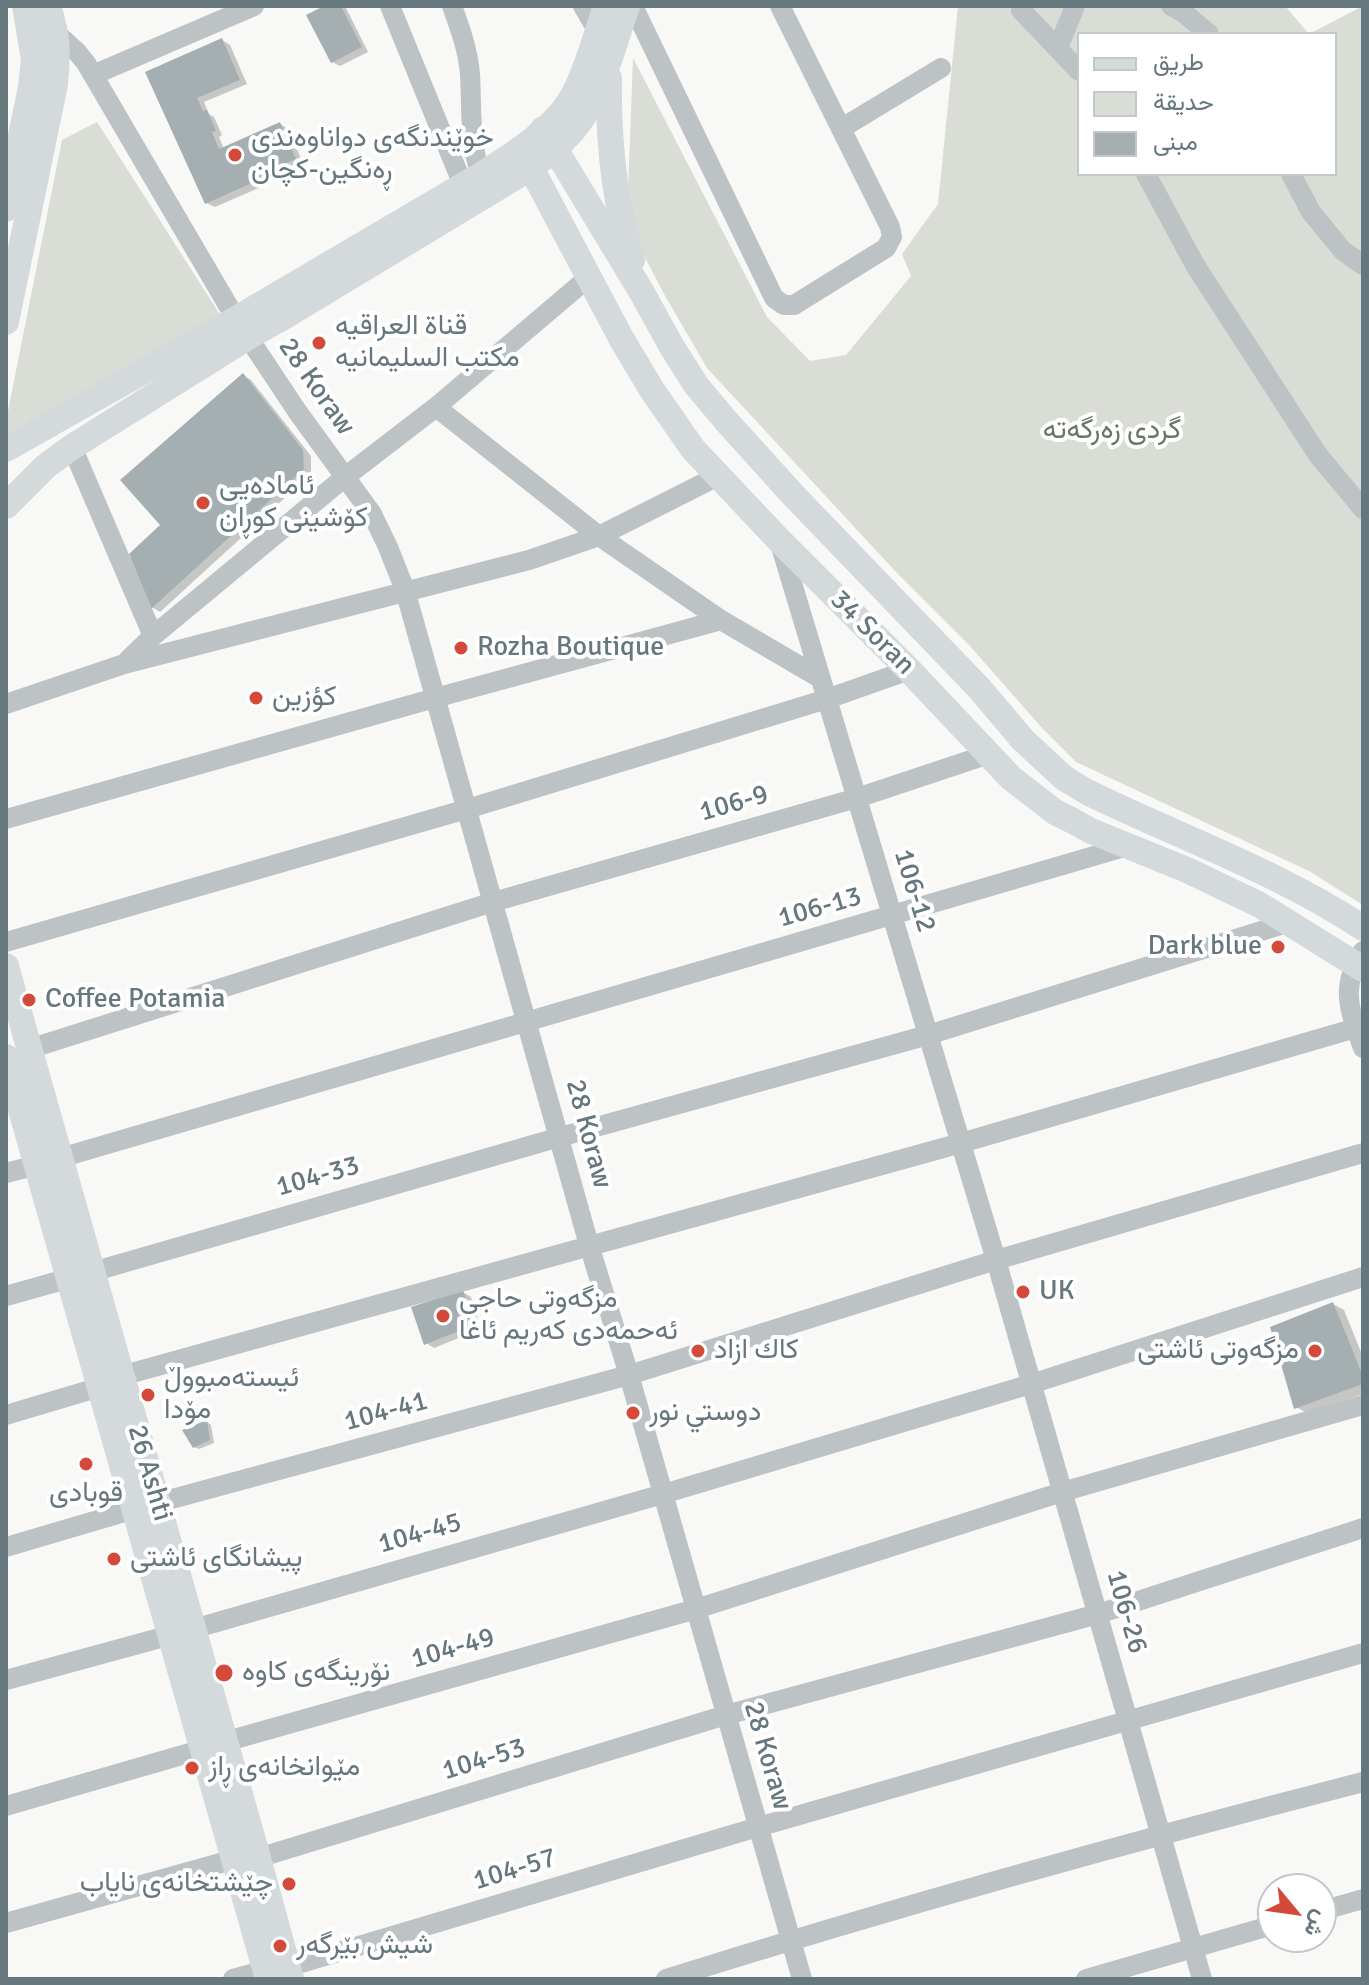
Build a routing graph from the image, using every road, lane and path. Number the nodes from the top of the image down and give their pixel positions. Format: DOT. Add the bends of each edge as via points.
graph roads {
  1 [pos="25,6"];
  2 [pos="48,6"];
  3 [pos="254,6"];
  4 [pos="390,6"];
  5 [pos="452,6"];
  6 [pos="583,6"];
  7 [pos="630,6"];
  8 [pos="780,6"];
  9 [pos="1075,6"];
  10 [pos="1171,6"];
  11 [pos="1021,10"];
  12 [pos="602,18"];
  13 [pos="1207,32"];
  14 [pos="57,34"];
  15 [pos="1058,48"];
  16 [pos="609,63"];
  17 [pos="941,68"];
  18 [pos="1077,69"];
  19 [pos="93,75"];
  20 [pos="842,128"];
  21 [pos="549,139"];
  22 [pos="525,158"];
  23 [pos="1147,176"];
  24 [pos="1292,176"];
  25 [pos="472,180"];
  26 [pos="7,202"];
  27 [pos="1363,265"];
  28 [pos="589,277"];
  29 [pos="641,291"];
  30 [pos="6,322"];
  31 [pos="242,328"];
  32 [pos="436,407"];
  33 [pos="72,447"];
  34 [pos="6,449"];
  35 [pos="720,475"];
  36 [pos="345,477"];
  37 [pos="6,506"];
  38 [pos="1363,509"];
  39 [pos="599,536"];
  40 [pos="778,539"];
  41 [pos="405,590"];
  42 [pos="721,620"];
  43 [pos="153,636"];
  44 [pos="124,664"];
  45 [pos="909,670"];
  46 [pos="820,678"];
  47 [pos="435,698"];
  48 [pos="827,699"];
  49 [pos="6,704"];
  50 [pos="989,754"];
  51 [pos="857,798"];
  52 [pos="467,809"];
  53 [pos="6,819"];
  54 [pos="1128,846"];
  55 [pos="493,902"];
  56 [pos="892,916"];
  57 [pos="1290,922"];
  58 [pos="1363,928"];
  59 [pos="6,942"];
  60 [pos="1360,961"];
  61 [pos="6,966"];
  62 [pos="528,1023"];
  63 [pos="1360,1026"];
  64 [pos="928,1035"];
  65 [pos="1363,1048"];
  66 [pos="18,1053"];
  67 [pos="560,1137"];
  68 [pos="961,1143"];
  69 [pos="1363,1153"];
  70 [pos="48,1161"];
  71 [pos="6,1173"];
  72 [pos="589,1245"];
  73 [pos="996,1260"];
  74 [pos="81,1275"];
  75 [pos="1363,1277"];
  76 [pos="6,1296"];
  77 [pos="629,1375"];
  78 [pos="111,1382"];
  79 [pos="1031,1384"];
  80 [pos="1363,1405"];
  81 [pos="6,1415"];
  82 [pos="1062,1492"];
  83 [pos="663,1494"];
  84 [pos="146,1507"];
  85 [pos="1363,1528"];
  86 [pos="6,1547"];
  87 [pos="696,1609"];
  88 [pos="1098,1614"];
  89 [pos="182,1632"];
  90 [pos="1363,1653"];
  91 [pos="6,1680"];
  92 [pos="726,1715"];
  93 [pos="1128,1721"];
  94 [pos="214,1746"];
  95 [pos="1363,1782"];
  96 [pos="6,1806"];
  97 [pos="758,1827"];
  98 [pos="1161,1834"];
  99 [pos="246,1859"];
  100 [pos="1363,1899"];
  101 [pos="1337,1906"];
  102 [pos="6,1923"];
  103 [pos="1257,1930"];
  104 [pos="790,1940"];
  105 [pos="1193,1948"];
  106 [pos="278,1974"];
  107 [pos="233,1979"];
  108 [pos="666,1979"];
  109 [pos="802,1979"];
  110 [pos="1086,1979"];
  111 [pos="1202,1979"];
  1 -- 26 [label="main road" via="34,59"];
  2 -- 14 [label="main road"];
  3 -- 19 [label="street"];
  4 -- 25 [label="street"];
  5 -- 25 [label="street" via="467,56"];
  6 -- 12 [label="street"];
  7 -- 16 [label="main road"];
  7 -- 20 [label="street" via="774,298 784,305 794,305 886,248 892,237"];
  8 -- 20 [label="street"];
  9 -- 15 [label="street"];
  10 -- 13 [label="street"];
  11 -- 15 [label="street"];
  12 -- 21 [label="main road" via="573,97"];
  14 -- 19 [label="street, 28 Koraw"];
  14 -- 30 [label="main road" via="55,84"];
  15 -- 18 [label="street"];
  16 -- 21 [label="main road" via="578,124"];
  16 -- 29 [label="main road" via="611,156"];
  17 -- 20 [label="street"];
  19 -- 31 [label="street, 28 Koraw"];
  21 -- 22 [label="main road"];
  21 -- 29 [label="main road, 34 Soran"];
  22 -- 25 [label="main road"];
  22 -- 28 [label="main road, 34 Soran"];
  22 -- 31 [label="main road"];
  23 -- 38 [label="street" via="1195,265 1309,443"];
  24 -- 27 [label="street" via="1311,212 1343,251"];
  25 -- 31 [label="main road"];
  28 -- 32 [label="street"];
  28 -- 35 [label="main road, 34 Soran" via="652,390 693,449"];
  29 -- 58 [label="main road, 34 Soran" via="688,372 727,422 1050,767 1087,792 1297,888"];
  31 -- 33 [label="main road"];
  31 -- 34 [label="main road"];
  31 -- 36 [label="street, 28 Koraw"];
  32 -- 36 [label="street"];
  32 -- 39 [label="street"];
  33 -- 37 [label="main road"];
  33 -- 43 [label="street"];
  35 -- 39 [label="street"];
  35 -- 40 [label="main road, 34 Soran"];
  36 -- 41 [label="street, 28 Koraw" via="372,514"];
  36 -- 43 [label="street"];
  39 -- 41 [label="street" via="529,560"];
  39 -- 42 [label="street"];
  40 -- 45 [label="main road, 34 Soran"];
  40 -- 46 [label="street, 106-12"];
  41 -- 44 [label="street"];
  41 -- 47 [label="street, 28 Koraw"];
  42 -- 46 [label="street"];
  42 -- 47 [label="street"];
  43 -- 44 [label="street"];
  44 -- 49 [label="street"];
  45 -- 48 [label="street"];
  45 -- 50 [label="main road, 34 Soran"];
  46 -- 48 [label="street, 106-12"];
  47 -- 52 [label="street, 28 Koraw"];
  47 -- 53 [label="street"];
  48 -- 51 [label="street, 106-12"];
  48 -- 52 [label="street"];
  50 -- 51 [label="street, 106-9"];
  50 -- 54 [label="main road, 34 Soran" via="1055,812"];
  51 -- 55 [label="street, 106-9"];
  51 -- 56 [label="street, 106-12"];
  52 -- 55 [label="street, 28 Koraw"];
  52 -- 59 [label="street"];
  54 -- 56 [label="street, 106-13"];
  54 -- 57 [label="main road, 34 Soran"];
  55 -- 62 [label="street, 28 Koraw"];
  55 -- 66 [label="street, 106-9"];
  56 -- 62 [label="street, 106-13"];
  56 -- 64 [label="street, 106-12"];
  57 -- 60 [label="main road, 34 Soran"];
  57 -- 64 [label="street, 104-33"];
  60 -- 63 [label="street" via="1348,996"];
  61 -- 66 [label="main road, 26 Ashti"];
  62 -- 67 [label="street, 28 Koraw"];
  62 -- 70 [label="street, 106-13"];
  63 -- 65 [label="street"];
  63 -- 68 [label="street"];
  64 -- 67 [label="street, 104-33"];
  64 -- 68 [label="street, 106-12"];
  66 -- 70 [label="main road, 26 Ashti"];
  67 -- 72 [label="street, 28 Koraw"];
  67 -- 74 [label="street, 104-33"];
  68 -- 72 [label="street"];
  68 -- 73 [label="street, 106-12"];
  69 -- 73 [label="street, 104-41"];
  70 -- 71 [label="street, 106-13"];
  70 -- 74 [label="main road, 26 Ashti"];
  72 -- 77 [label="street, 28 Koraw"];
  72 -- 78 [label="street"];
  73 -- 77 [label="street, 104-41"];
  73 -- 79 [label="street, 106-26"];
  74 -- 76 [label="street, 104-33"];
  74 -- 78 [label="main road, 26 Ashti"];
  75 -- 79 [label="street, 104-45"];
  77 -- 83 [label="street, 28 Koraw"];
  77 -- 84 [label="street, 104-41"];
  78 -- 81 [label="street"];
  78 -- 84 [label="main road, 26 Ashti"];
  79 -- 82 [label="street, 106-26"];
  79 -- 83 [label="street, 104-45"];
  80 -- 82 [label="street, 104-49"];
  82 -- 87 [label="street, 104-49"];
  82 -- 88 [label="street, 106-26"];
  83 -- 87 [label="street, 28 Koraw"];
  83 -- 89 [label="street, 104-45"];
  84 -- 86 [label="street, 104-41"];
  84 -- 89 [label="main road, 26 Ashti"];
  85 -- 88 [label="street, 104-53"];
  87 -- 92 [label="street, 28 Koraw"];
  87 -- 94 [label="street, 104-49"];
  88 -- 92 [label="street, 104-53"];
  88 -- 93 [label="street, 106-26"];
  89 -- 91 [label="street, 104-45"];
  89 -- 94 [label="main road, 26 Ashti"];
  90 -- 93 [label="street, 104-57"];
  92 -- 97 [label="street, 28 Koraw"];
  92 -- 99 [label="street, 104-53"];
  93 -- 97 [label="street, 104-57"];
  93 -- 98 [label="street, 106-26"];
  94 -- 96 [label="street, 104-49"];
  94 -- 99 [label="main road, 26 Ashti"];
  95 -- 98 [label="street"];
  97 -- 104 [label="street, 28 Koraw"];
  97 -- 106 [label="street, 104-57"];
  98 -- 104 [label="street"];
  98 -- 105 [label="street, 106-26"];
  99 -- 102 [label="street, 104-53"];
  99 -- 106 [label="main road, 26 Ashti"];
  100 -- 101 [label="street"];
  103 -- 105 [label="street"];
  104 -- 108 [label="street"];
  104 -- 109 [label="street, 28 Koraw"];
  105 -- 110 [label="street"];
  105 -- 111 [label="street, 106-26"];
  106 -- 107 [label="street, 104-57"];
}
